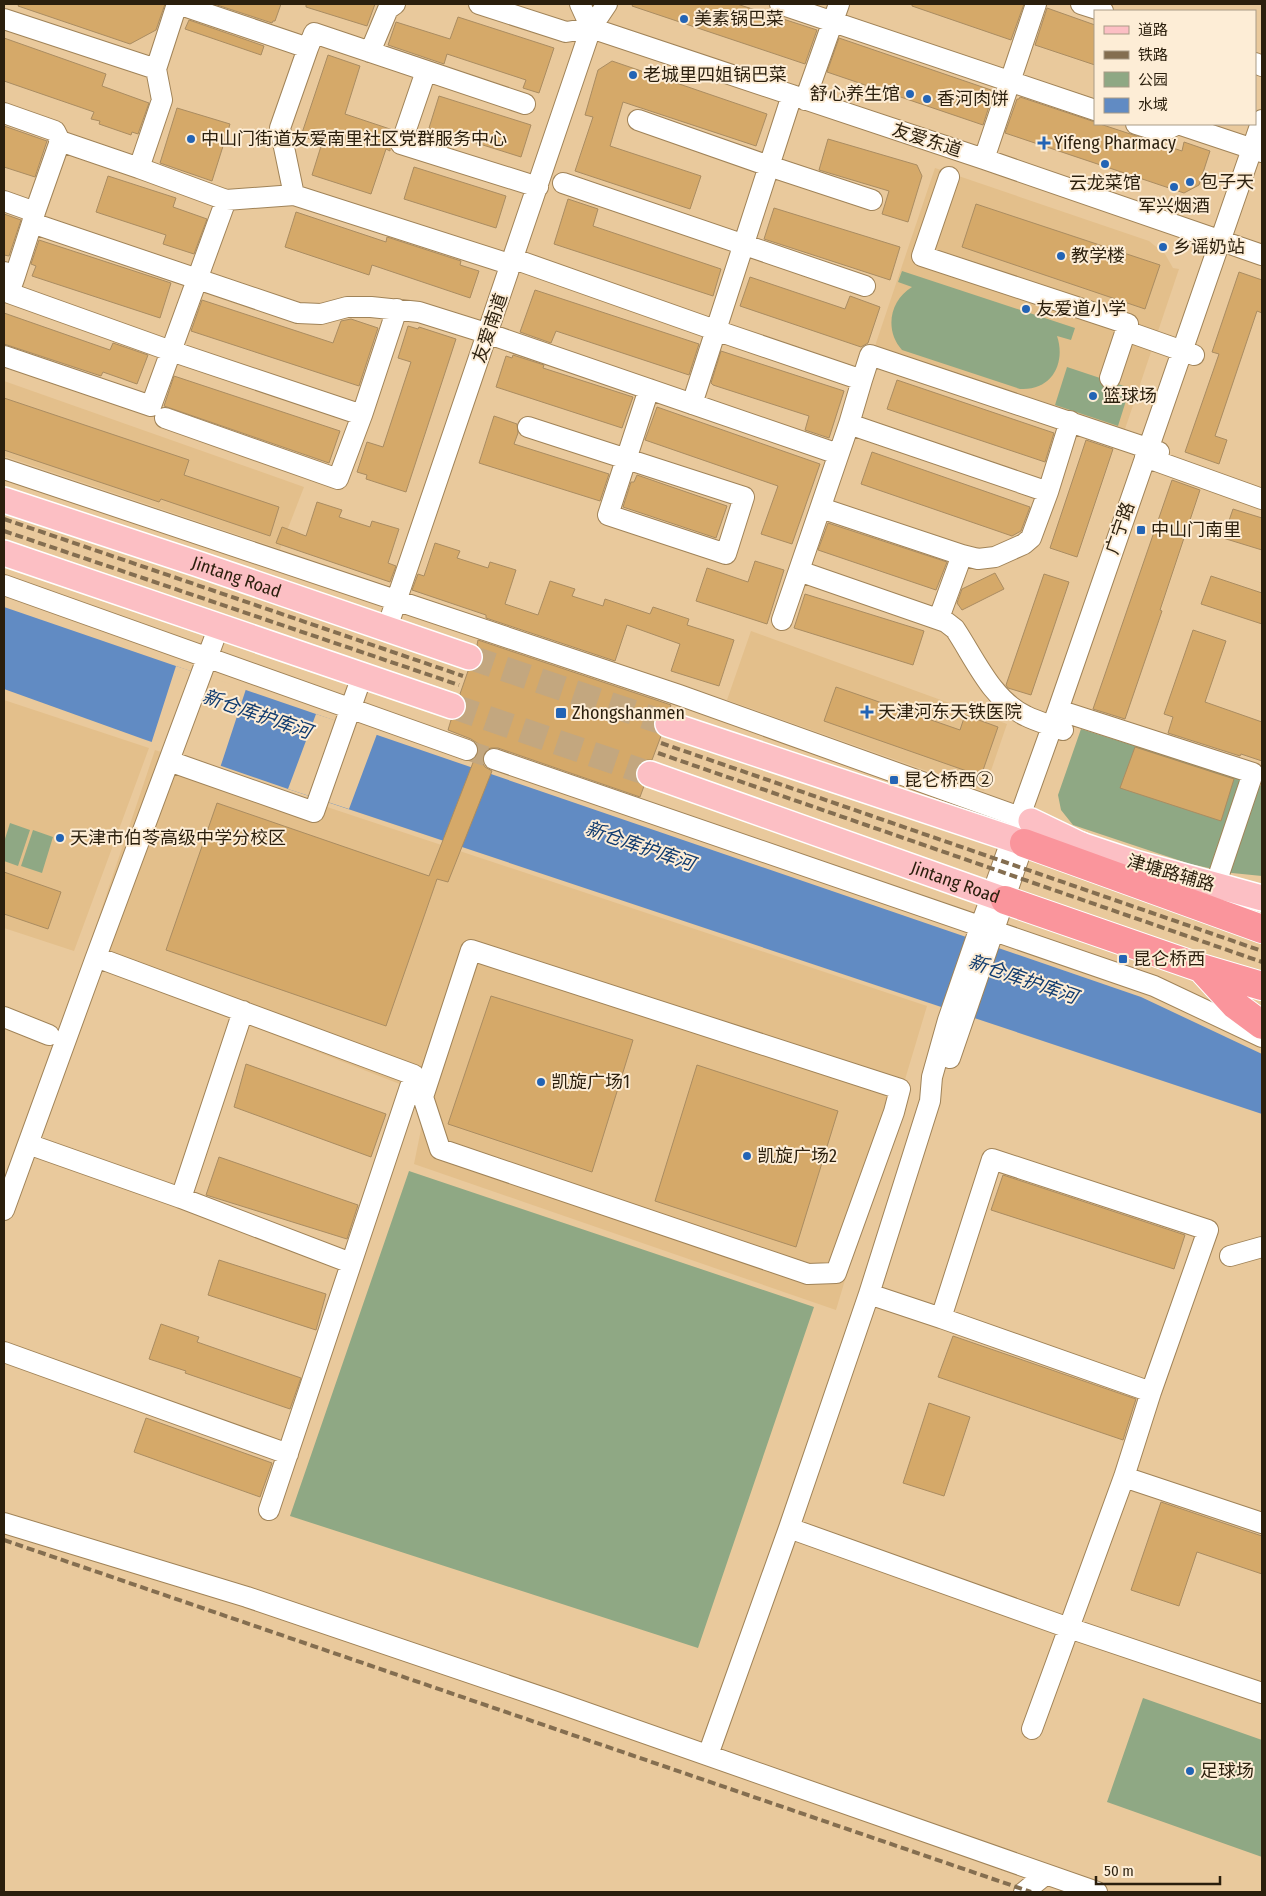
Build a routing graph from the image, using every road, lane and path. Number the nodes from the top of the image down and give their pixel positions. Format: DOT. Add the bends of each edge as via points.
graph roads {
  1 [pos="178,4"];
  2 [pos="395,4"];
  3 [pos="479,4"];
  4 [pos="580,4"];
  5 [pos="607,4"];
  6 [pos="780,4"];
  7 [pos="1036,4"];
  8 [pos="1081,4"];
  9 [pos="1100,10"];
  10 [pos="836,13"];
  11 [pos="4,19"];
  12 [pos="591,28"];
  13 [pos="308,48"];
  14 [pos="370,52"];
  15 [pos="156,69"];
  16 [pos="426,71"];
  17 [pos="1011,83"];
  18 [pos="799,98"];
  19 [pos="525,104"];
  20 [pos="1094,110"];
  21 [pos="4,113"];
  22 [pos="638,120"];
  23 [pos="1262,120"];
  24 [pos="1139,125"];
  25 [pos="1176,125"];
  26 [pos="1181,125"];
  27 [pos="60,141"];
  28 [pos="1259,151"];
  29 [pos="984,159"];
  30 [pos="768,166"];
  31 [pos="139,168"];
  32 [pos="949,177"];
  33 [pos="563,183"];
  34 [pos="538,187"];
  35 [pos="294,195"];
  36 [pos="226,200"];
  37 [pos="872,200"];
  38 [pos="4,201"];
  39 [pos="34,218"];
  40 [pos="1226,243"];
  41 [pos="742,245"];
  42 [pos="1262,255"];
  43 [pos="513,262"];
  44 [pos="10,274"];
  45 [pos="197,279"];
  46 [pos="865,286"];
  47 [pos="397,309"];
  48 [pos="715,330"];
  49 [pos="1126,331"];
  50 [pos="489,334"];
  51 [pos="171,351"];
  52 [pos="1188,353"];
  53 [pos="4,356"];
  54 [pos="1110,378"];
  55 [pos="862,380"];
  56 [pos="649,389"];
  57 [pos="692,404"];
  58 [pos="362,415"];
  59 [pos="165,418"];
  60 [pos="1070,421"];
  61 [pos="849,424"];
  62 [pos="528,427"];
  63 [pos="838,454"];
  64 [pos="1152,455"];
  65 [pos="626,460"];
  66 [pos="4,469"];
  67 [pos="1048,492"];
  68 [pos="1262,498"];
  69 [pos="4,500"];
  70 [pos="820,508"];
  71 [pos="4,553"];
  72 [pos="962,555"];
  73 [pos="799,571"];
  74 [pos="4,585"];
  75 [pos="397,601"];
  76 [pos="938,618"];
  77 [pos="782,620"];
  78 [pos="219,626"];
  79 [pos="387,628"];
  80 [pos="469,657"];
  81 [pos="208,658"];
  82 [pos="362,676"];
  83 [pos="452,706"];
  84 [pos="351,709"];
  85 [pos="1061,720"];
  86 [pos="668,724"];
  87 [pos="467,750"];
  88 [pos="172,754"];
  89 [pos="494,759"];
  90 [pos="650,774"];
  91 [pos="1257,775"];
  92 [pos="1021,830"];
  93 [pos="1215,886"];
  94 [pos="998,897"];
  95 [pos="1262,898"];
  96 [pos="1257,926"];
  97 [pos="985,933"];
  98 [pos="96,957"];
  99 [pos="1201,968"];
  100 [pos="1262,986"];
  101 [pos="1262,1002"];
  102 [pos="243,1011"];
  103 [pos="4,1016"];
  104 [pos="1262,1025"];
  105 [pos="49,1035"];
  106 [pos="1262,1037"];
  107 [pos="900,1090"];
  108 [pos="930,1101"];
  109 [pos="28,1144"];
  110 [pos="182,1198"];
  111 [pos="4,1210"];
  112 [pos="1262,1247"];
  113 [pos="1230,1256"];
  114 [pos="351,1263"];
  115 [pos="869,1294"];
  116 [pos="942,1318"];
  117 [pos="4,1352"];
  118 [pos="1151,1392"];
  119 [pos="288,1454"];
  120 [pos="1124,1476"];
  121 [pos="270,1510"];
  122 [pos="4,1523"];
  123 [pos="1262,1523"];
  124 [pos="789,1528"];
  125 [pos="1069,1628"];
  126 [pos="1262,1693"];
  127 [pos="1032,1729"];
  128 [pos="708,1755"];
  129 [pos="1045,1875"];
  130 [pos="1024,1892"];
  131 [pos="1097,1892"];
  1 -- 13 [label="street"];
  1 -- 15 [label="street"];
  2 -- 14 [label="street" via="388,10"];
  3 -- 12 [label="street" via="566,32"];
  4 -- 12 [label="street"];
  5 -- 12 [label="street, 友爱南道"];
  6 -- 10 [label="street"];
  7 -- 17 [label="street"];
  8 -- 9 [label="street"];
  10 -- 17 [label="street"];
  10 -- 18 [label="street"];
  11 -- 15 [label="street"];
  12 -- 18 [label="street, 友爱东道"];
  12 -- 34 [label="street, 友爱南道"];
  13 -- 14 [label="street" via="314,33"];
  13 -- 35 [label="street" via="280,128"];
  14 -- 16 [label="street"];
  15 -- 31 [label="street" via="162,100"];
  16 -- 19 [label="street"];
  16 -- 34 [label="street" via="401,144"];
  17 -- 20 [label="street"];
  17 -- 29 [label="street"];
  18 -- 29 [label="street, 友爱东道"];
  18 -- 30 [label="street"];
  21 -- 27 [label="street" via="55,131"];
  22 -- 30 [label="street"];
  23 -- 28 [label="street, 广宁路"];
  24 -- 25 [label="street" via="1162,132"];
  26 -- 28 [label="street"];
  27 -- 31 [label="street"];
  27 -- 39 [label="street"];
  28 -- 40 [label="street, 广宁路"];
  29 -- 40 [label="street, 友爱东道"];
  30 -- 37 [label="street"];
  30 -- 41 [label="street"];
  31 -- 36 [label="street"];
  32 -- 49 [label="street" via="922,256 1128,324"];
  33 -- 41 [label="street"];
  34 -- 43 [label="street, 友爱南道"];
  35 -- 36 [label="street"];
  35 -- 43 [label="street"];
  36 -- 45 [label="street"];
  38 -- 39 [label="street"];
  39 -- 44 [label="street"];
  39 -- 45 [label="street"];
  40 -- 42 [label="street, 友爱东道"];
  40 -- 52 [label="street, 广宁路"];
  41 -- 46 [label="street"];
  41 -- 48 [label="street"];
  43 -- 48 [label="street"];
  43 -- 50 [label="street, 友爱南道"];
  44 -- 51 [label="street" via="9,293"];
  45 -- 47 [label="street" via="298,313 321,314 347,306"];
  45 -- 51 [label="street"];
  47 -- 50 [label="street" via="419,312"];
  47 -- 58 [label="street"];
  48 -- 55 [label="street"];
  48 -- 57 [label="street"];
  49 -- 52 [label="street"];
  49 -- 54 [label="street"];
  50 -- 56 [label="street"];
  50 -- 75 [label="street, 友爱南道"];
  51 -- 53 [label="street" via="151,406"];
  51 -- 58 [label="street"];
  52 -- 64 [label="street, 广宁路"];
  55 -- 60 [label="street" via="870,355"];
  55 -- 61 [label="street"];
  56 -- 57 [label="street"];
  56 -- 65 [label="street"];
  57 -- 63 [label="street"];
  58 -- 59 [label="street" via="338,479"];
  60 -- 64 [label="street"];
  60 -- 67 [label="street"];
  61 -- 63 [label="street"];
  61 -- 67 [label="street"];
  62 -- 65 [label="street"];
  63 -- 70 [label="street"];
  64 -- 68 [label="street"];
  64 -- 85 [label="street, 广宁路"];
  65 -- 65 [label="street" via="744,497 726,554 608,515"];
  66 -- 75 [label="street"];
  67 -- 72 [label="street" via="1031,538 1024,544 996,557 978,559"];
  69 -- 79 [label="main road, Jintang Road"];
  70 -- 72 [label="street"];
  70 -- 73 [label="street"];
  71 -- 78 [label="main road"];
  72 -- 76 [label="street"];
  73 -- 76 [label="street"];
  73 -- 77 [label="street"];
  74 -- 81 [label="street"];
  75 -- 79 [label="street, 友爱南道"];
  75 -- 92 [label="street" via="688,699"];
  76 -- 85 [label="street" via="955,629 994,689 1011,707 1026,716"];
  78 -- 81 [label="street"];
  78 -- 82 [label="main road"];
  79 -- 80 [label="main road, Jintang Road"];
  81 -- 84 [label="street"];
  81 -- 88 [label="street"];
  82 -- 83 [label="main road"];
  82 -- 84 [label="street"];
  84 -- 87 [label="street"];
  84 -- 88 [label="street" via="314,812"];
  85 -- 91 [label="street"];
  85 -- 92 [label="street, 广宁路"];
  86 -- 92 [label="main road"];
  88 -- 98 [label="street"];
  89 -- 97 [label="street"];
  90 -- 94 [label="main road, Jintang Road"];
  91 -- 93 [label="street"];
  92 -- 93 [label="main road, 津塘路辅路"];
  92 -- 94 [label="street, 广宁路"];
  92 -- 96 [label="highway"];
  93 -- 95 [label="main road, 津塘路辅路"];
  94 -- 97 [label="street, 广宁路"];
  94 -- 99 [label="highway, Jintang Road"];
  97 -- 106 [label="street" via="1154,986"];
  97 -- 108 [label="street, 广宁路" via="955,1022 932,1077"];
  98 -- 102 [label="street"];
  98 -- 109 [label="street"];
  99 -- 100 [label="highway, Jintang Road"];
  99 -- 101 [label="highway"];
  99 -- 104 [label="highway" via="1235,1005"];
  102 -- 110 [label="street"];
  102 -- 114 [label="street" via="414,1075"];
  103 -- 105 [label="street"];
  107 -- 107 [label="street" via="836,1273 808,1274 440,1150 423,1097 471,950"];
  107 -- 108 [label="street"];
  108 -- 115 [label="street, 广宁路"];
  109 -- 110 [label="street"];
  109 -- 111 [label="street"];
  110 -- 114 [label="street"];
  112 -- 113 [label="street"];
  114 -- 119 [label="street"];
  115 -- 116 [label="street"];
  115 -- 124 [label="street, 广宁路"];
  116 -- 118 [label="street"];
  116 -- 118 [label="street" via="992,1159 1208,1230"];
  117 -- 119 [label="street"];
  118 -- 120 [label="street"];
  119 -- 121 [label="street"];
  120 -- 123 [label="street"];
  120 -- 125 [label="street"];
  122 -- 128 [label="street" via="248,1598"];
  124 -- 125 [label="street"];
  124 -- 128 [label="street, 广宁路"];
  125 -- 126 [label="street"];
  125 -- 127 [label="street"];
  128 -- 129 [label="street"];
  129 -- 130 [label="street"];
  129 -- 131 [label="street"];
}
